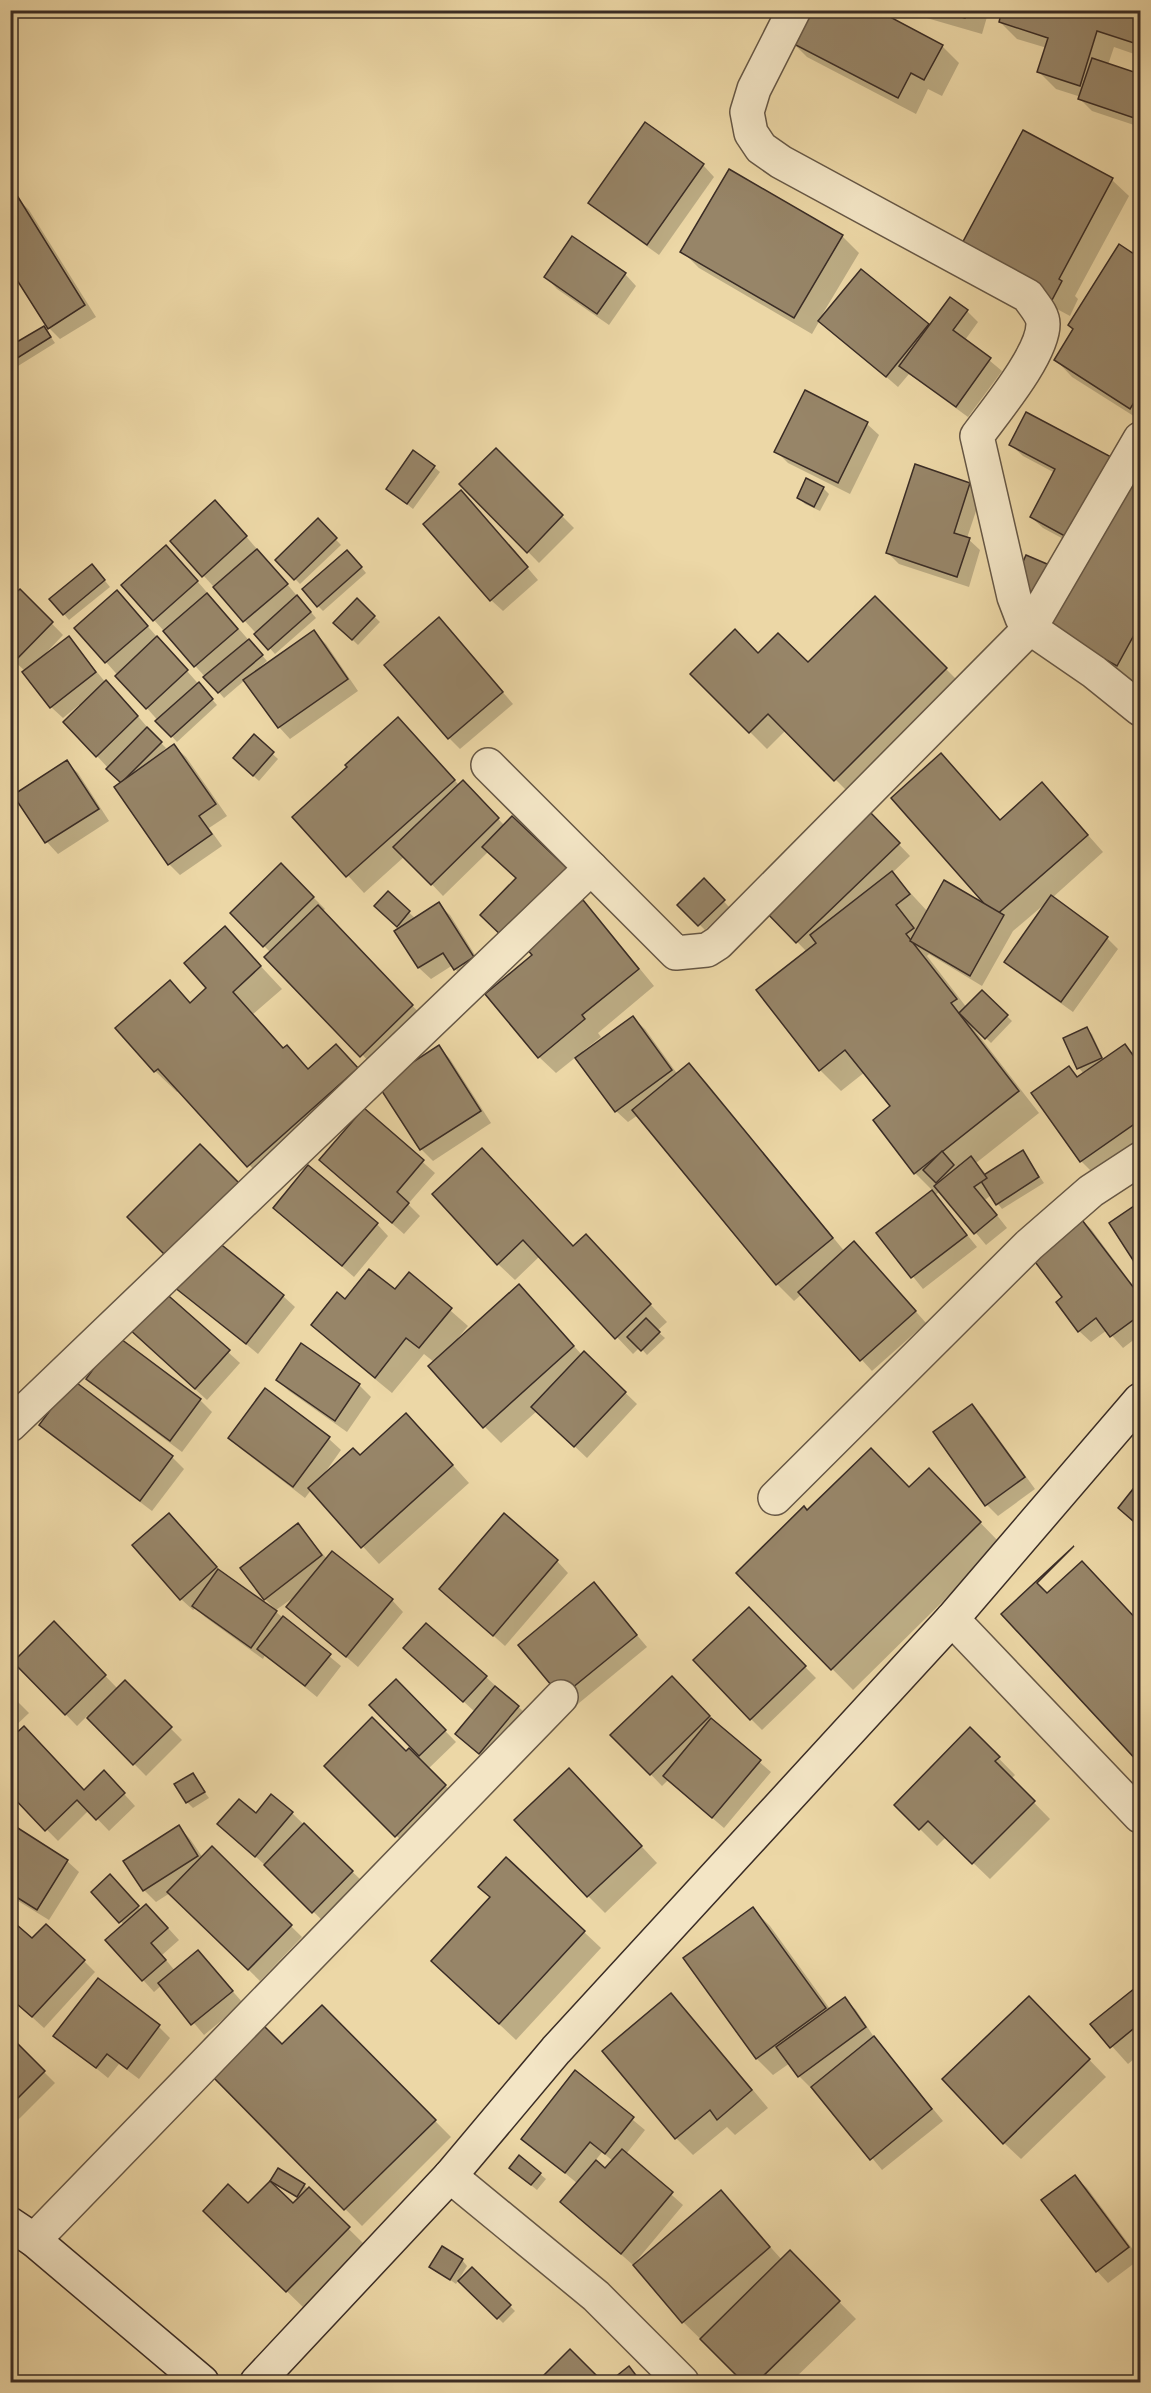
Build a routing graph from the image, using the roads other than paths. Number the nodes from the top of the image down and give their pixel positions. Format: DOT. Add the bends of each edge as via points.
graph roads {
  1 [pos="794,10"];
  2 [pos="1140,440"];
  3 [pos="1030,628"];
  4 [pos="1140,709"];
  5 [pos="488,765"];
  6 [pos="591,868"];
  7 [pos="1140,1159"];
  8 [pos="1140,1400"];
  9 [pos="10,1425"];
  10 [pos="775,1498"];
  11 [pos="952,1619"];
  12 [pos="561,1697"];
  13 [pos="1140,1816"];
  14 [pos="450,2176"];
  15 [pos="22,2232"];
  16 [pos="202,2382"];
  17 [pos="257,2382"];
  18 [pos="682,2382"];
  1 -- 3 [label="street" via="754,89 747,112 751,133 761,148 1028,296 1042,316 1038,350 977,436 1014,597"];
  2 -- 3 [label="street"];
  3 -- 4 [label="street"];
  3 -- 6 [label="street" via="707,950 676,952"];
  5 -- 6 [label="street"];
  6 -- 9 [label="street"];
  7 -- 10 [label="street" via="1091,1191 1029,1245"];
  8 -- 11 [label="street"];
  11 -- 13 [label="street"];
  11 -- 14 [label="street" via="556,2050"];
  12 -- 15 [label="street"];
  14 -- 17 [label="street"];
  14 -- 18 [label="street" via="596,2296"];
  15 -- 16 [label="street"];
}
